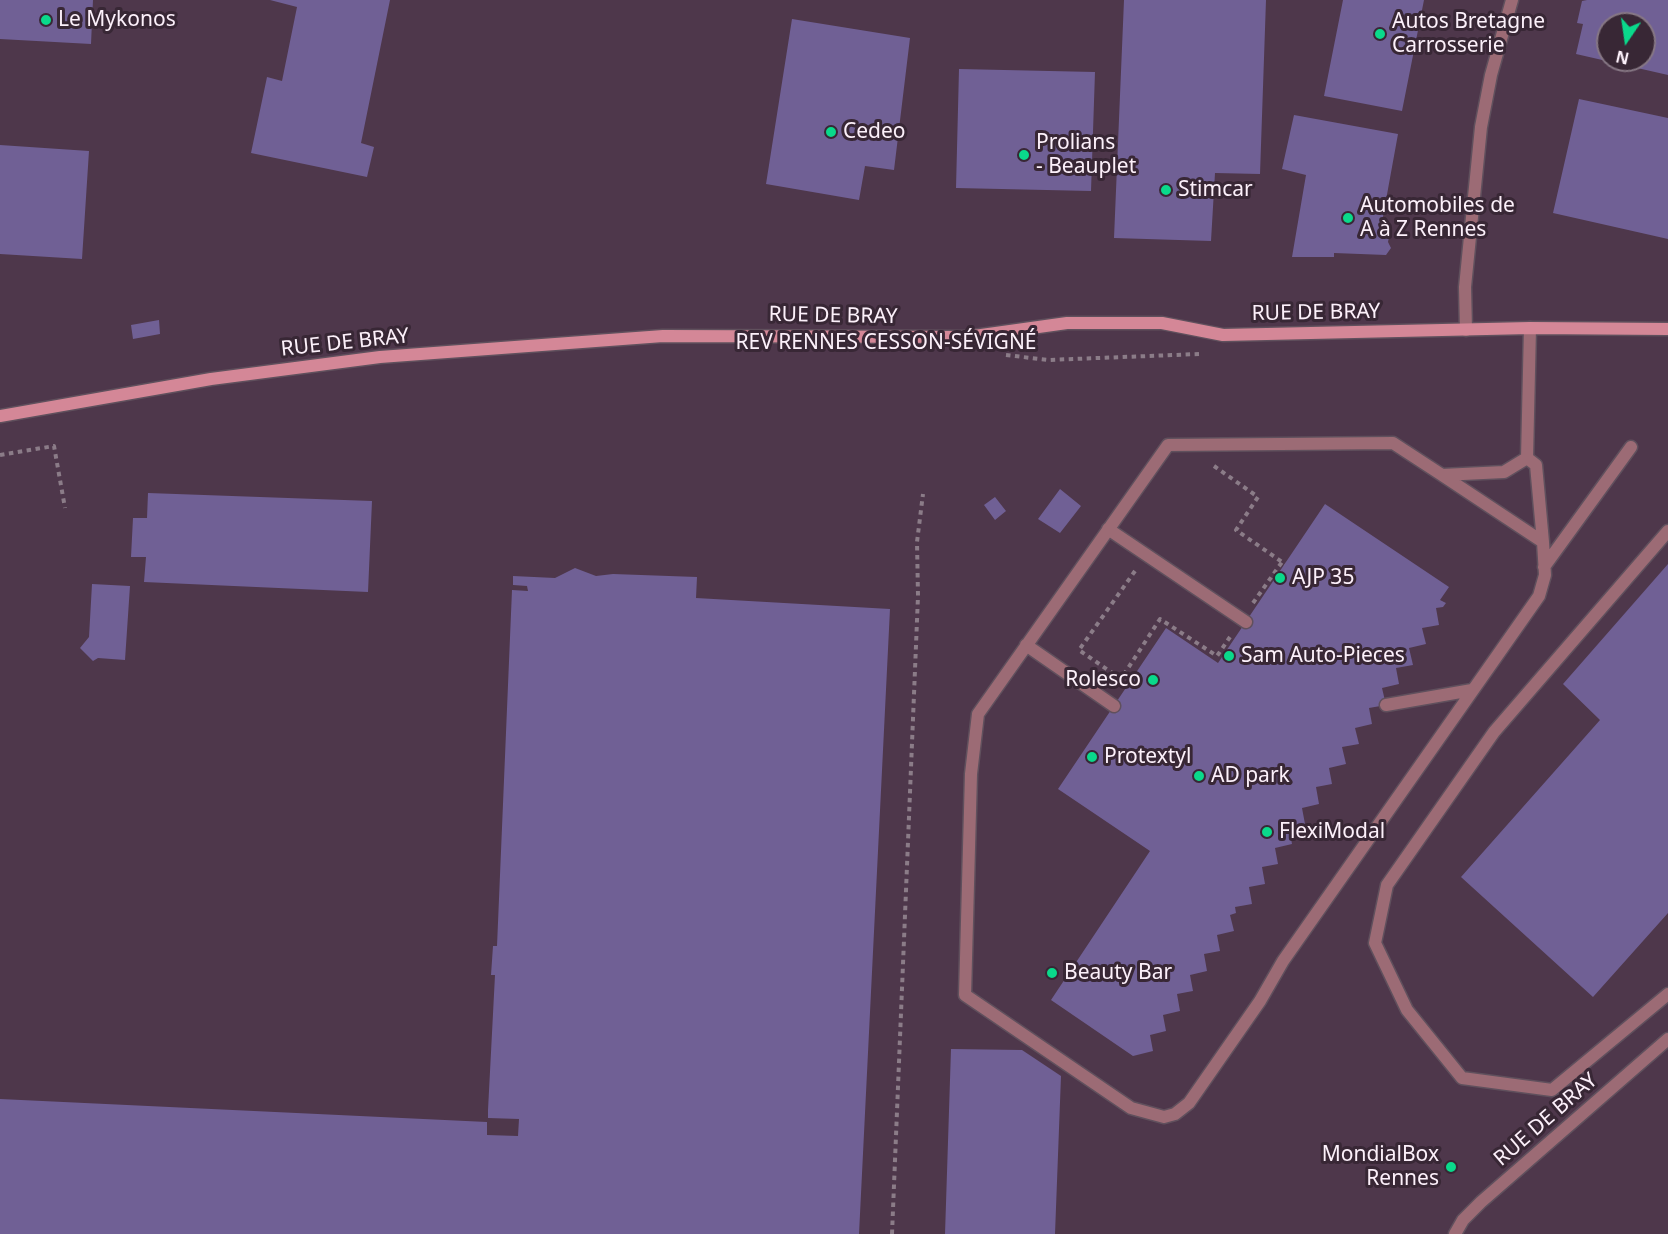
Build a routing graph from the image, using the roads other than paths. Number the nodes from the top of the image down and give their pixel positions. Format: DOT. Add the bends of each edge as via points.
graph roads {
  1 [pos="1512,0"];
  2 [pos="1530,328"];
  3 [pos="1668,329"];
  4 [pos="1466,330"];
  5 [pos="0,416"];
  6 [pos="1631,447"];
  7 [pos="1527,458"];
  8 [pos="1442,475"];
  9 [pos="1108,529"];
  10 [pos="1668,531"];
  11 [pos="1543,542"];
  12 [pos="1544,567"];
  13 [pos="1244,620"];
  14 [pos="1026,645"];
  15 [pos="1472,690"];
  16 [pos="1386,705"];
  17 [pos="1114,706"];
  18 [pos="1668,994"];
  19 [pos="1668,1038"];
  20 [pos="1455,1234"];
  1 -- 4 [label="street" via="1491,75 1478,148 1465,287"];
  2 -- 3 [label="street, RUE DE BRAY"];
  2 -- 4 [label="street, RUE DE BRAY"];
  2 -- 7 [label="street"];
  4 -- 5 [label="street, RUE DE BRAY" via="1223,335 1162,323 1067,323 968,337 663,336 380,357 212,379"];
  6 -- 12 [label="street"];
  7 -- 8 [label="street" via="1504,472"];
  7 -- 11 [label="street" via="1536,465"];
  8 -- 9 [label="street" via="1393,444 1168,445"];
  8 -- 11 [label="street"];
  9 -- 13 [label="street"];
  9 -- 14 [label="street"];
  10 -- 18 [label="street" via="1488,741 1387,885 1375,943 1407,1010 1462,1078 1552,1090"];
  11 -- 12 [label="street"];
  12 -- 15 [label="street" via="1539,596"];
  14 -- 15 [label="street" via="978,714 971,774 965,995 1121,1101 1153,1116 1174,1114 1196,1094 1283,961"];
  14 -- 17 [label="street"];
  15 -- 16 [label="street"];
  19 -- 20 [label="street, RUE DE BRAY" via="1481,1202"];
}
